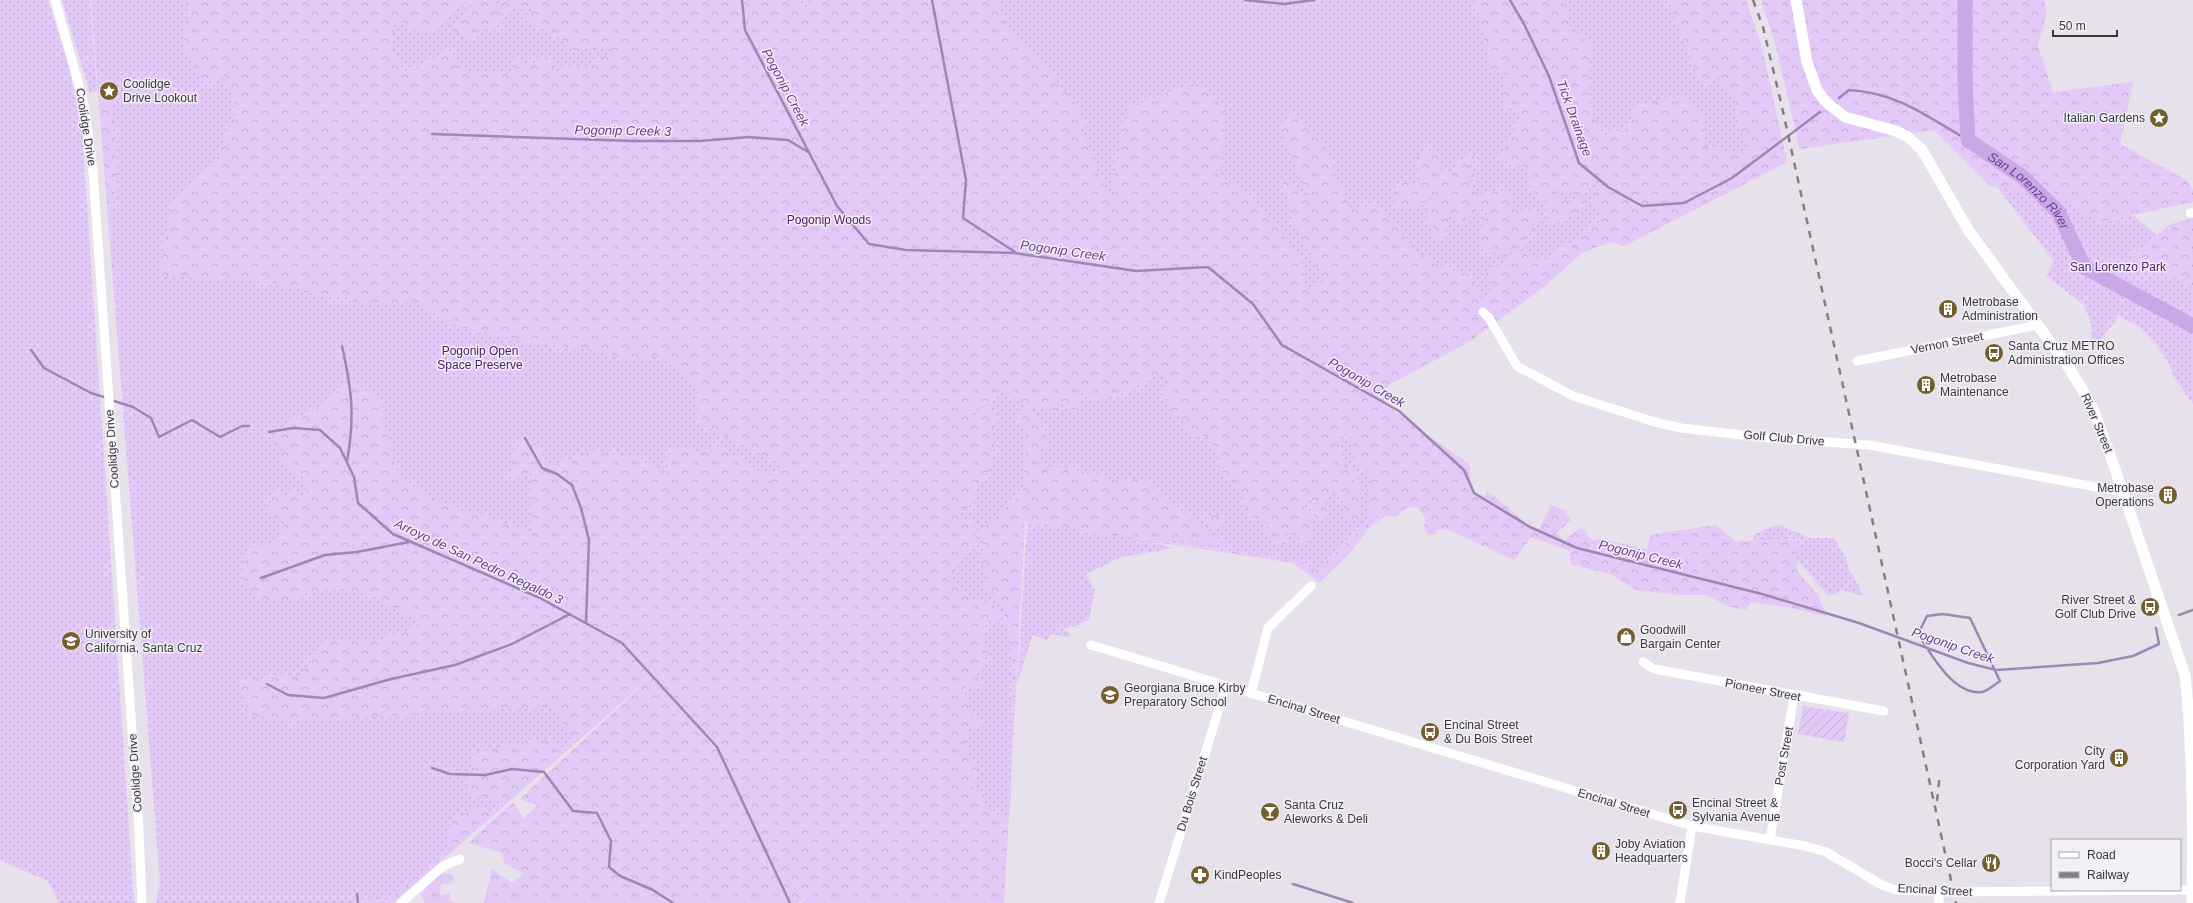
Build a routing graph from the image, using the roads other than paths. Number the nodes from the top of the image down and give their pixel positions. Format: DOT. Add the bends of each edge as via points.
graph roads {
  1 [pos="55,0"];
  2 [pos="1796,0"];
  3 [pos="1483,312"];
  4 [pos="2038,325"];
  5 [pos="1857,361"];
  6 [pos="2123,492"];
  7 [pos="1311,586"];
  8 [pos="1091,645"];
  9 [pos="1643,662"];
  10 [pos="1226,686"];
  11 [pos="1251,694"];
  12 [pos="1794,696"];
  13 [pos="1884,712"];
  14 [pos="1692,826"];
  15 [pos="1770,840"];
  16 [pos="460,859"];
  17 [pos="2181,890"];
  18 [pos="2193,890"];
  19 [pos="2066,891"];
  20 [pos="1939,892"];
  21 [pos="142,903"];
  22 [pos="401,903"];
  23 [pos="1159,903"];
  24 [pos="1680,903"];
  25 [pos="1939,903"];
  26 [pos="2192,903"];
  1 -- 21 [label="street, Coolidge Drive" via="84,103 92,163"];
  2 -- 4 [label="main road, River Street" via="1807,62 1817,90 1826,102 1845,117 1896,131 1908,137 1922,150 1960,216"];
  3 -- 6 [label="street, Golf Club Drive" via="1517,366 1573,396 1655,422 1682,428 1769,438 1870,445"];
  4 -- 5 [label="street, Vernon Street"];
  4 -- 6 [label="main road, River Street" via="2070,368 2094,411"];
  6 -- 18 [label="main road, River Street" via="2185,675 2192,719"];
  7 -- 11 [label="street" via="1268,628"];
  8 -- 10 [label="street, Encinal Street"];
  9 -- 12 [label="street, Pioneer Street" via="1654,669"];
  10 -- 11 [label="street, Encinal Street"];
  10 -- 23 [label="street, Du Bois Street"];
  11 -- 14 [label="street, Encinal Street"];
  12 -- 13 [label="street, Pioneer Street"];
  12 -- 15 [label="street, Post Street"];
  14 -- 15 [label="street, Encinal Street"];
  14 -- 24 [label="street"];
  15 -- 20 [label="street, Encinal Street" via="1826,852 1896,890"];
  16 -- 22 [label="street" via="443,866"];
  17 -- 18 [label="street, Encinal Street"];
  18 -- 26 [label="main road, River Street"];
  19 -- 20 [label="street, Encinal Street"];
  20 -- 25 [label="street"];
}
